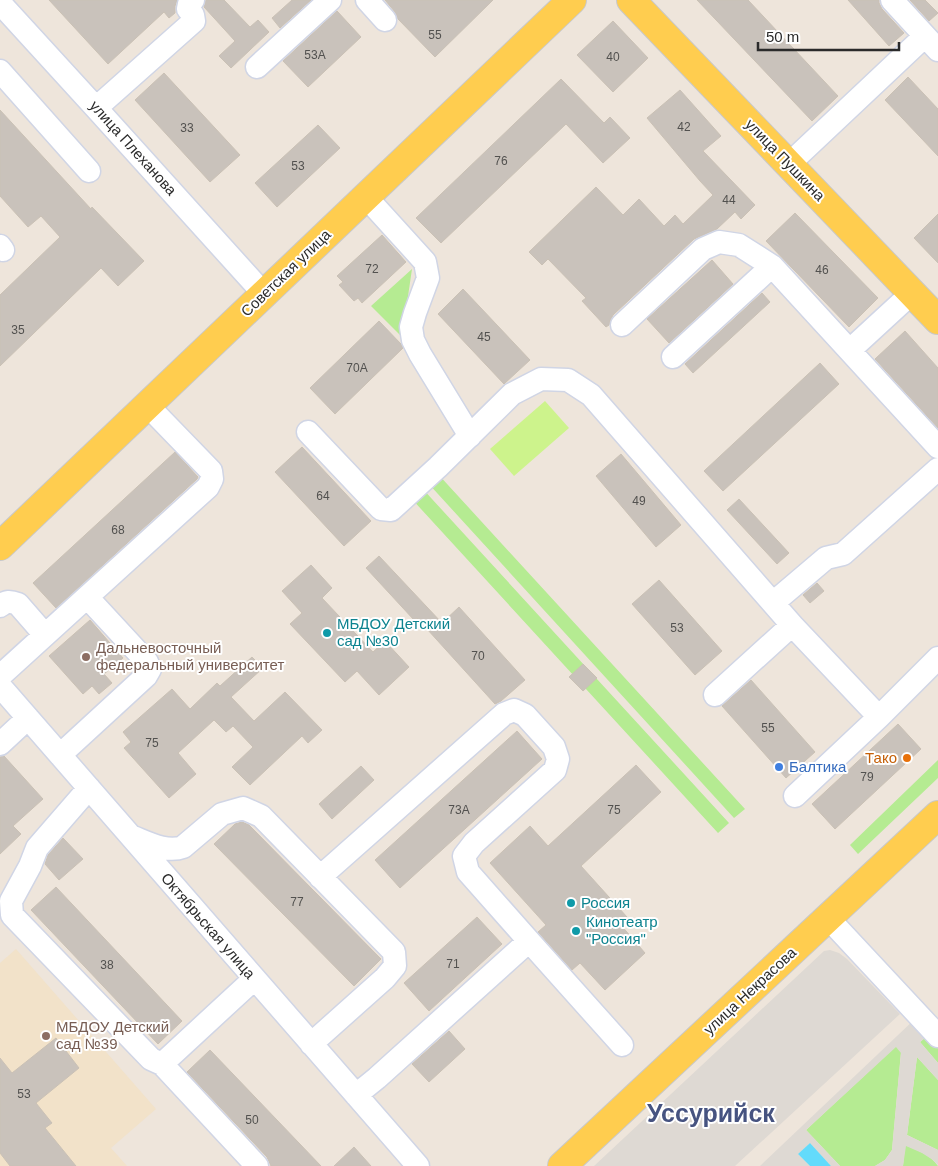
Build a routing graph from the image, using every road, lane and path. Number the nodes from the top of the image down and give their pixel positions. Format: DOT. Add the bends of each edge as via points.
graph roads {
  1 [pos="193,0"];
  2 [pos="330,0"];
  3 [pos="368,0"];
  4 [pos="572,0"];
  5 [pos="631,0"];
  6 [pos="892,0"];
  7 [pos="0,3"];
  8 [pos="385,20"];
  9 [pos="931,43"];
  10 [pos="257,67"];
  11 [pos="0,72"];
  12 [pos="96,108"];
  13 [pos="789,164"];
  14 [pos="89,172"];
  15 [pos="366,197"];
  16 [pos="772,266"];
  17 [pos="912,293"];
  18 [pos="264,294"];
  19 [pos="938,320"];
  20 [pos="622,325"];
  21 [pos="850,350"];
  22 [pos="673,357"];
  23 [pos="148,406"];
  24 [pos="308,432"];
  25 [pos="470,436"];
  26 [pos="938,447"];
  27 [pos="938,469"];
  28 [pos="0,546"];
  29 [pos="87,598"];
  30 [pos="773,603"];
  31 [pos="0,606"];
  32 [pos="792,625"];
  33 [pos="45,635"];
  34 [pos="938,658"];
  35 [pos="0,676"];
  36 [pos="0,686"];
  37 [pos="715,695"];
  38 [pos="879,717"];
  39 [pos="28,718"];
  40 [pos="0,744"];
  41 [pos="60,755"];
  42 [pos="89,788"];
  43 [pos="795,796"];
  44 [pos="938,815"];
  45 [pos="130,836"];
  46 [pos="320,877"];
  47 [pos="828,918"];
  48 [pos="529,942"];
  49 [pos="254,979"];
  50 [pos="938,1036"];
  51 [pos="311,1044"];
  52 [pos="622,1045"];
  53 [pos="162,1064"];
  54 [pos="356,1095"];
  55 [pos="257,1166"];
  56 [pos="418,1166"];
  57 [pos="562,1166"];
  1 -- 12 [label="street" via="188,9 194,21"];
  2 -- 10 [label="street"];
  3 -- 8 [label="street"];
  4 -- 15 [label="main road, Советская улица"];
  5 -- 13 [label="main road, улица Пушкина"];
  6 -- 9 [label="street"];
  7 -- 12 [label="street, улица Плеханова"];
  9 -- 13 [label="street"];
  11 -- 14 [label="street"];
  12 -- 18 [label="street, улица Плеханова"];
  13 -- 17 [label="main road, улица Пушкина"];
  15 -- 18 [label="main road, Советская улица"];
  15 -- 25 [label="street" via="424,262 428,278 411,327 412,340"];
  16 -- 20 [label="street" via="739,245 719,242 703,250"];
  16 -- 21 [label="street"];
  16 -- 22 [label="street"];
  17 -- 19 [label="main road, улица Пушкина"];
  17 -- 21 [label="street"];
  18 -- 23 [label="main road, Советская улица"];
  21 -- 26 [label="street"];
  23 -- 28 [label="main road, Советская улица"];
  23 -- 29 [label="street" via="211,471 212,479 208,487"];
  24 -- 25 [label="street" via="381,509 392,510"];
  25 -- 30 [label="street" via="512,394 541,379 568,380 591,395"];
  27 -- 30 [label="street" via="843,554 826,558"];
  29 -- 33 [label="street"];
  29 -- 41 [label="street" via="150,668 146,676"];
  30 -- 32 [label="street"];
  31 -- 33 [label="street" via="11,601 18,604"];
  32 -- 37 [label="street"];
  32 -- 38 [label="street"];
  33 -- 35 [label="street"];
  34 -- 38 [label="street"];
  36 -- 39 [label="street, Октябрьская улица"];
  38 -- 43 [label="street"];
  39 -- 40 [label="street"];
  39 -- 41 [label="street, Октябрьская улица"];
  41 -- 42 [label="street, Октябрьская улица"];
  42 -- 45 [label="street, Октябрьская улица"];
  42 -- 53 [label="street" via="37,848 11,901 12,915 151,1059"];
  44 -- 47 [label="main road, улица Некрасова"];
  45 -- 46 [label="street" via="176,850 222,814 243,808 260,816"];
  45 -- 49 [label="street, Октябрьская улица"];
  46 -- 48 [label="street" via="504,714 514,710 525,715 554,747 558,759 555,770 474,843 464,856 468,872"];
  46 -- 51 [label="street" via="394,952 395,966"];
  47 -- 50 [label="street"];
  47 -- 57 [label="main road, улица Некрасова"];
  48 -- 52 [label="street"];
  48 -- 54 [label="street"];
  49 -- 51 [label="street, Октябрьская улица"];
  49 -- 53 [label="street"];
  51 -- 54 [label="street, Октябрьская улица"];
  53 -- 55 [label="street"];
  54 -- 56 [label="street, Октябрьская улица"];
}
